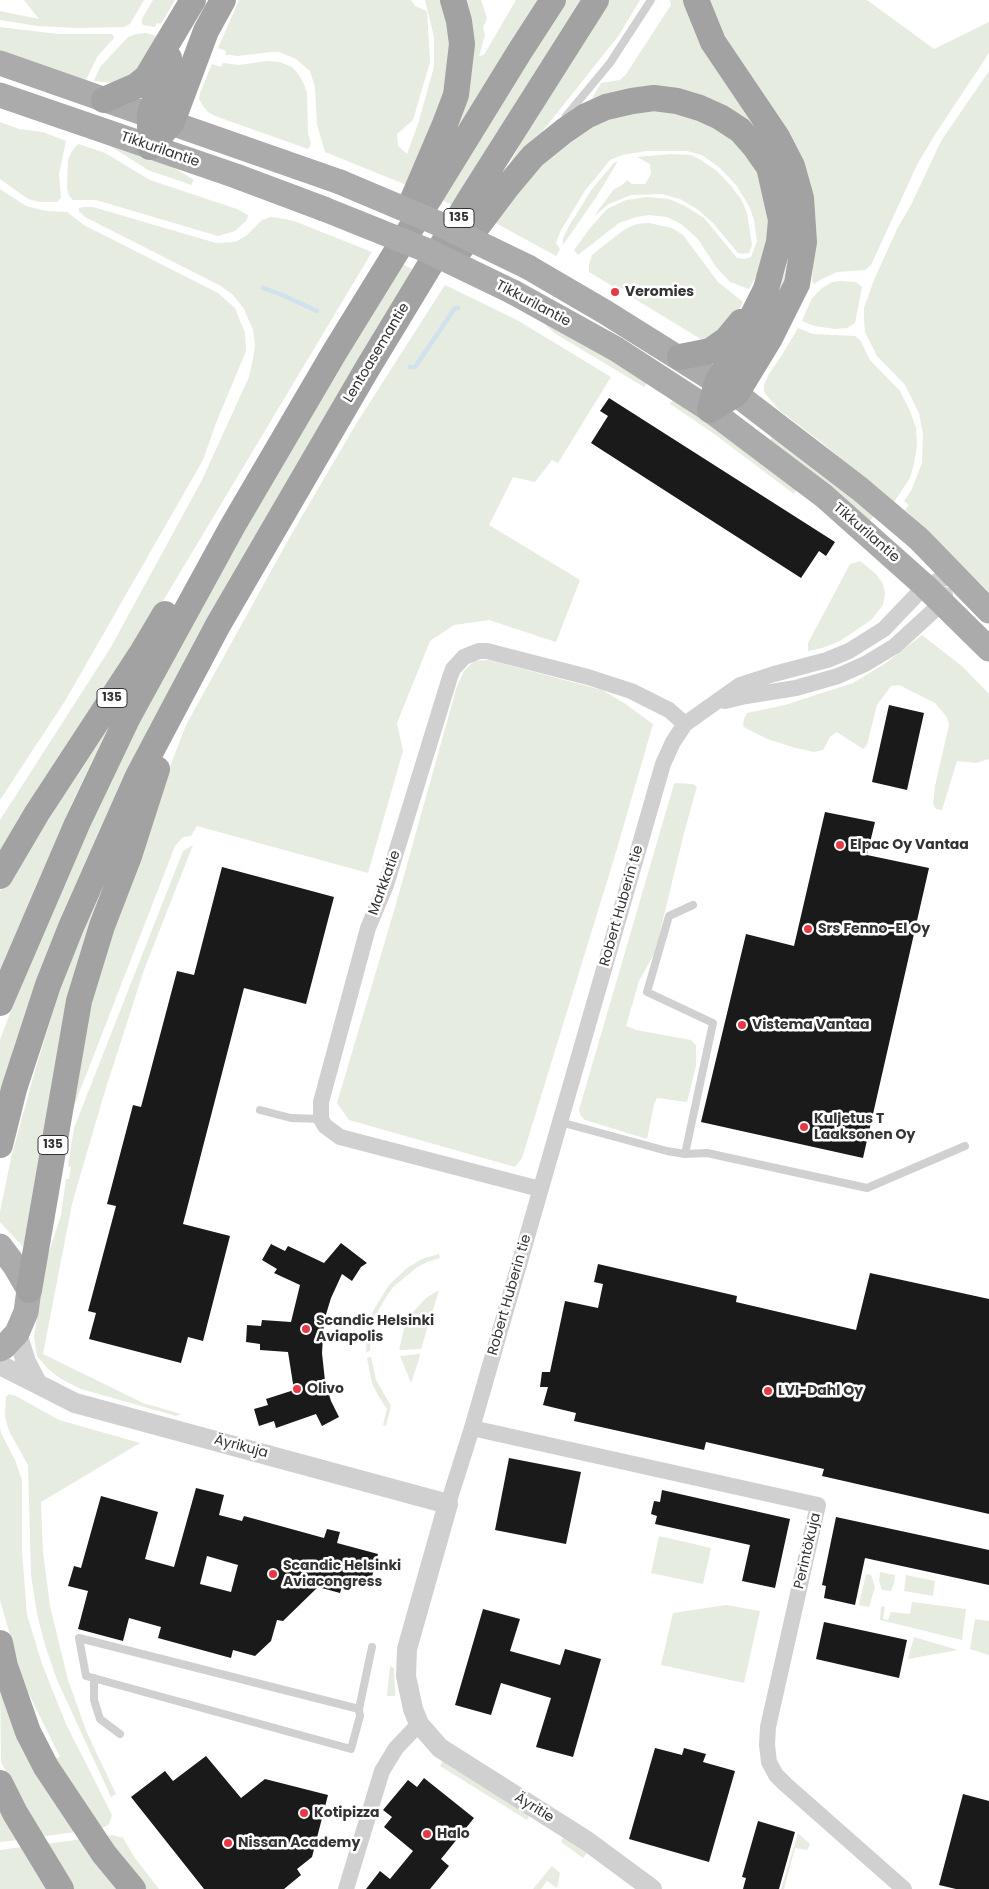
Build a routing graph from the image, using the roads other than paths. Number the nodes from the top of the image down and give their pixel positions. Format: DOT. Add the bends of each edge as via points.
graph roads {
  1 [pos="223,0"];
  2 [pos="453,0"];
  3 [pos="553,0"];
  4 [pos="596,0"];
  5 [pos="651,0"];
  6 [pos="696,0"];
  7 [pos="188,10"];
  8 [pos="0,62"];
  9 [pos="0,94"];
  10 [pos="104,100"];
  11 [pos="161,118"];
  12 [pos="150,147"];
  13 [pos="533,156"];
  14 [pos="378,283"];
  15 [pos="761,299"];
  16 [pos="680,358"];
  17 [pos="367,369"];
  18 [pos="727,388"];
  19 [pos="710,410"];
  20 [pos="232,526"];
  21 [pos="952,575"];
  22 [pos="934,594"];
  23 [pos="989,611"];
  24 [pos="989,648"];
  25 [pos="711,705"];
  26 [pos="172,713"];
  27 [pos="685,724"];
  28 [pos="0,876"];
  29 [pos="693,905"];
  30 [pos="0,1003"];
  31 [pos="260,1110"];
  32 [pos="321,1118"];
  33 [pos="560,1122"];
  34 [pos="0,1145"];
  35 [pos="965,1146"];
  36 [pos="685,1154"];
  37 [pos="540,1189"];
  38 [pos="0,1246"];
  39 [pos="29,1290"];
  40 [pos="8,1341"];
  41 [pos="0,1365"];
  42 [pos="38,1383"];
  43 [pos="472,1428"];
  44 [pos="448,1504"];
  45 [pos="0,1643"];
  46 [pos="372,1647"];
  47 [pos="94,1678"];
  48 [pos="359,1709"];
  49 [pos="419,1724"];
  50 [pos="120,1734"];
  51 [pos="0,1783"];
  52 [pos="55,1880"];
  53 [pos="133,1889"];
  54 [pos="346,1889"];
  55 [pos="652,1889"];
  56 [pos="904,1889"];
  1 -- 11 [label="highway"];
  2 -- 14 [label="highway" via="462,44 456,94"];
  3 -- 14 [label="highway, 135"];
  4 -- 17 [label="highway, Lentoasemantie / 135"];
  5 -- 13 [label="lane" via="610,63"];
  6 -- 18 [label="highway" via="713,42 778,137 792,166 801,198 804,242 797,284 770,338"];
  7 -- 10 [label="highway" via="147,77 136,86"];
  7 -- 11 [label="highway"];
  8 -- 10 [label="main road, Tikkurilantie"];
  9 -- 12 [label="main road, Tikkurilantie"];
  10 -- 11 [label="main road, Tikkurilantie"];
  11 -- 12 [label="highway"];
  11 -- 16 [label="main road, Tikkurilantie, bridge" via="340,182 437,223 528,267"];
  12 -- 19 [label="main road, Tikkurilantie, bridge" via="324,208 426,250 513,292 616,349"];
  13 -- 15 [label="highway" via="586,116 632,101 654,98 677,101 720,117 740,130 755,147 769,167 776,194 781,220 779,242"];
  13 -- 17 [label="highway" via="458,252 408,325"];
  14 -- 20 [label="highway, 135"];
  15 -- 16 [label="highway" via="727,339 710,351"];
  15 -- 18 [label="highway" via="731,359"];
  16 -- 18 [label="main road, Tikkurilantie"];
  17 -- 26 [label="highway, Lentoasemantie / 135" via="255,560"];
  18 -- 19 [label="highway"];
  18 -- 21 [label="main road, Tikkurilantie" via="860,489 919,540"];
  19 -- 22 [label="main road, Tikkurilantie" via="824,496"];
  20 -- 28 [label="highway, 135" via="187,577 143,651 37,812"];
  20 -- 30 [label="highway" via="128,717 77,824"];
  21 -- 22 [label="street, Robert Huberin tie"];
  21 -- 23 [label="main road, Tikkurilantie"];
  22 -- 24 [label="main road, Tikkurilantie"];
  22 -- 25 [label="street, Robert Huberin tie" via="854,649 740,686"];
  22 -- 25 [label="street, Robert Huberin tie" via="895,646 865,664 796,688"];
  25 -- 27 [label="street, Robert Huberin tie"];
  26 -- 34 [label="highway" via="131,793 61,952 25,1056"];
  26 -- 39 [label="highway, 135" via="156,773 79,1001"];
  27 -- 32 [label="street, Markkatie" via="669,710 630,691 588,677 487,651 471,654 459,662 450,677 386,885 368,928 321,1102"];
  27 -- 33 [label="street, Robert Huberin tie" via="663,764"];
  29 -- 36 [label="lane" via="669,916 647,992 714,1022"];
  31 -- 32 [label="lane" via="291,1118"];
  32 -- 37 [label="street" via="331,1132 340,1137"];
  33 -- 36 [label="lane"];
  33 -- 37 [label="street, Robert Huberin tie"];
  35 -- 36 [label="lane" via="866,1188 707,1153"];
  37 -- 43 [label="street, Robert Huberin tie"];
  38 -- 39 [label="main road"];
  39 -- 40 [label="main road, 135" via="26,1312"];
  40 -- 42 [label="street"];
  41 -- 42 [label="street, Äyrikuja"];
  42 -- 44 [label="street, Äyrikuja" via="75,1403"];
  43 -- 44 [label="street, Robert Huberin tie"];
  43 -- 56 [label="street, Perintökuja" via="818,1505 768,1727 769,1762 785,1784"];
  44 -- 49 [label="street, Robert Huberin tie" via="407,1649 406,1676"];
  45 -- 53 [label="highway" via="28,1732 46,1767 104,1854"];
  46 -- 48 [label="lane"];
  47 -- 48 [label="lane" via="351,1749"];
  47 -- 48 [label="lane" via="86,1676 79,1638"];
  47 -- 50 [label="lane" via="94,1700 100,1718"];
  49 -- 54 [label="street" via="396,1748 382,1771"];
  49 -- 55 [label="street, Äyritie" via="440,1748 587,1841"];
  51 -- 52 [label="highway"];
}
